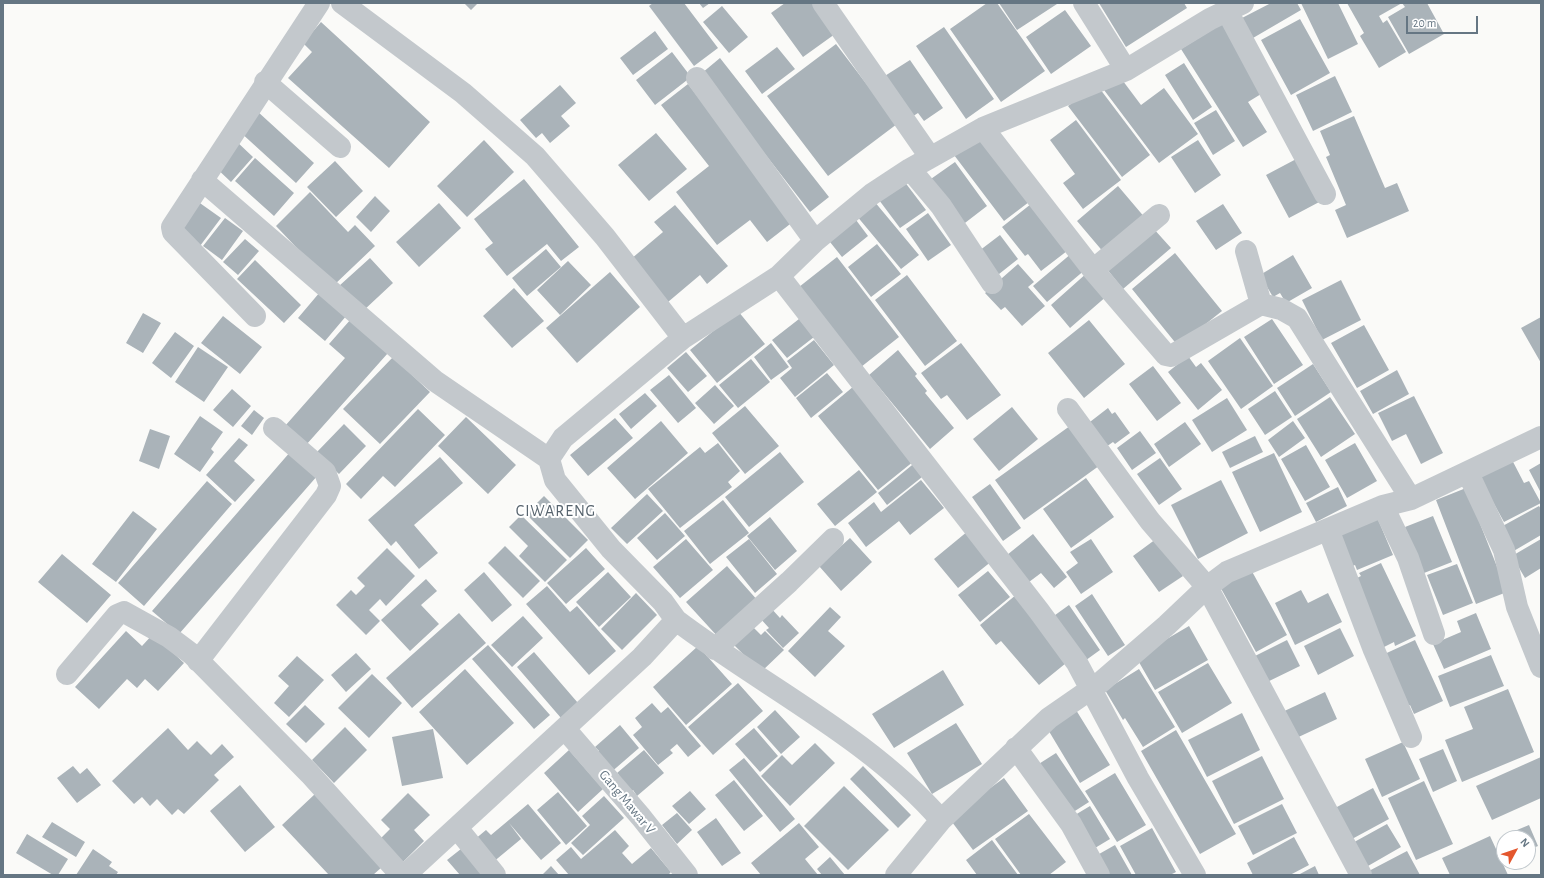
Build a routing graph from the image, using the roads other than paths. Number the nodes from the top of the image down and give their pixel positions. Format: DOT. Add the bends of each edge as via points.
graph roads {
  1 [pos="318,3"];
  2 [pos="342,3"];
  3 [pos="823,3"];
  4 [pos="1084,3"];
  5 [pos="1221,9"];
  6 [pos="1126,70"];
  7 [pos="697,78"];
  8 [pos="265,82"];
  9 [pos="983,128"];
  10 [pos="340,147"];
  11 [pos="930,157"];
  12 [pos="910,169"];
  13 [pos="202,180"];
  14 [pos="1325,194"];
  15 [pos="1160,214"];
  16 [pos="815,241"];
  17 [pos="1246,251"];
  18 [pos="1094,270"];
  19 [pos="779,276"];
  20 [pos="992,283"];
  21 [pos="1261,304"];
  22 [pos="255,316"];
  23 [pos="683,338"];
  24 [pos="1068,409"];
  25 [pos="274,428"];
  26 [pos="1541,437"];
  27 [pos="549,459"];
  28 [pos="1468,473"];
  29 [pos="1411,499"];
  30 [pos="1383,506"];
  31 [pos="1328,530"];
  32 [pos="833,539"];
  33 [pos="1207,587"];
  34 [pos="676,620"];
  35 [pos="1434,634"];
  36 [pos="715,649"];
  37 [pos="198,661"];
  38 [pos="1541,667"];
  39 [pos="67,674"];
  40 [pos="1090,688"];
  41 [pos="565,729"];
  42 [pos="1411,737"];
  43 [pos="1016,748"];
  44 [pos="941,820"];
  45 [pos="457,828"];
  46 [pos="401,875"];
  47 [pos="405,875"];
  48 [pos="495,875"];
  49 [pos="687,875"];
  50 [pos="896,875"];
  51 [pos="1099,875"];
  52 [pos="1195,875"];
  53 [pos="1361,875"];
  1 -- 8 [label="street"];
  2 -- 23 [label="street" via="463,93 535,156 605,237"];
  3 -- 11 [label="street"];
  4 -- 6 [label="street"];
  5 -- 6 [label="street"];
  5 -- 14 [label="street"];
  6 -- 9 [label="street"];
  7 -- 16 [label="street"];
  8 -- 10 [label="street"];
  8 -- 13 [label="street"];
  9 -- 11 [label="street"];
  9 -- 18 [label="street"];
  11 -- 12 [label="street"];
  12 -- 16 [label="street" via="872,194"];
  12 -- 20 [label="street" via="941,206"];
  13 -- 22 [label="street" via="172,227 173,232"];
  13 -- 27 [label="street" via="435,381"];
  15 -- 18 [label="street"];
  16 -- 19 [label="street"];
  17 -- 21 [label="street"];
  18 -- 21 [label="street" via="1166,355 1171,356"];
  19 -- 23 [label="street"];
  19 -- 40 [label="street" via="1039,612 1077,664"];
  21 -- 29 [label="street" via="1281,309 1297,318"];
  23 -- 27 [label="street" via="563,438"];
  24 -- 33 [label="street" via="1150,521"];
  25 -- 37 [label="street" via="324,472 330,486 326,495"];
  26 -- 28 [label="street"];
  27 -- 34 [label="street" via="555,480 611,549 663,602"];
  28 -- 29 [label="street"];
  28 -- 38 [label="street" via="1504,550 1517,608"];
  29 -- 30 [label="street"];
  30 -- 31 [label="street"];
  30 -- 35 [label="street" via="1408,558"];
  31 -- 33 [label="street" via="1227,572"];
  31 -- 42 [label="street"];
  32 -- 36 [label="street"];
  33 -- 40 [label="street" via="1167,626 1101,682"];
  33 -- 53 [label="street"];
  34 -- 36 [label="street"];
  34 -- 41 [label="street" via="642,657"];
  36 -- 44 [label="street" via="881,762"];
  37 -- 39 [label="street" via="169,637 124,612 116,616"];
  37 -- 46 [label="street" via="310,774"];
  40 -- 43 [label="street" via="1049,718"];
  40 -- 52 [label="street" via="1138,778"];
  41 -- 45 [label="street"];
  41 -- 49 [label="street, Gang Mawar V"];
  43 -- 44 [label="street"];
  43 -- 51 [label="street" via="1071,824"];
  44 -- 50 [label="street"];
  45 -- 47 [label="street"];
  45 -- 48 [label="street"];
}
